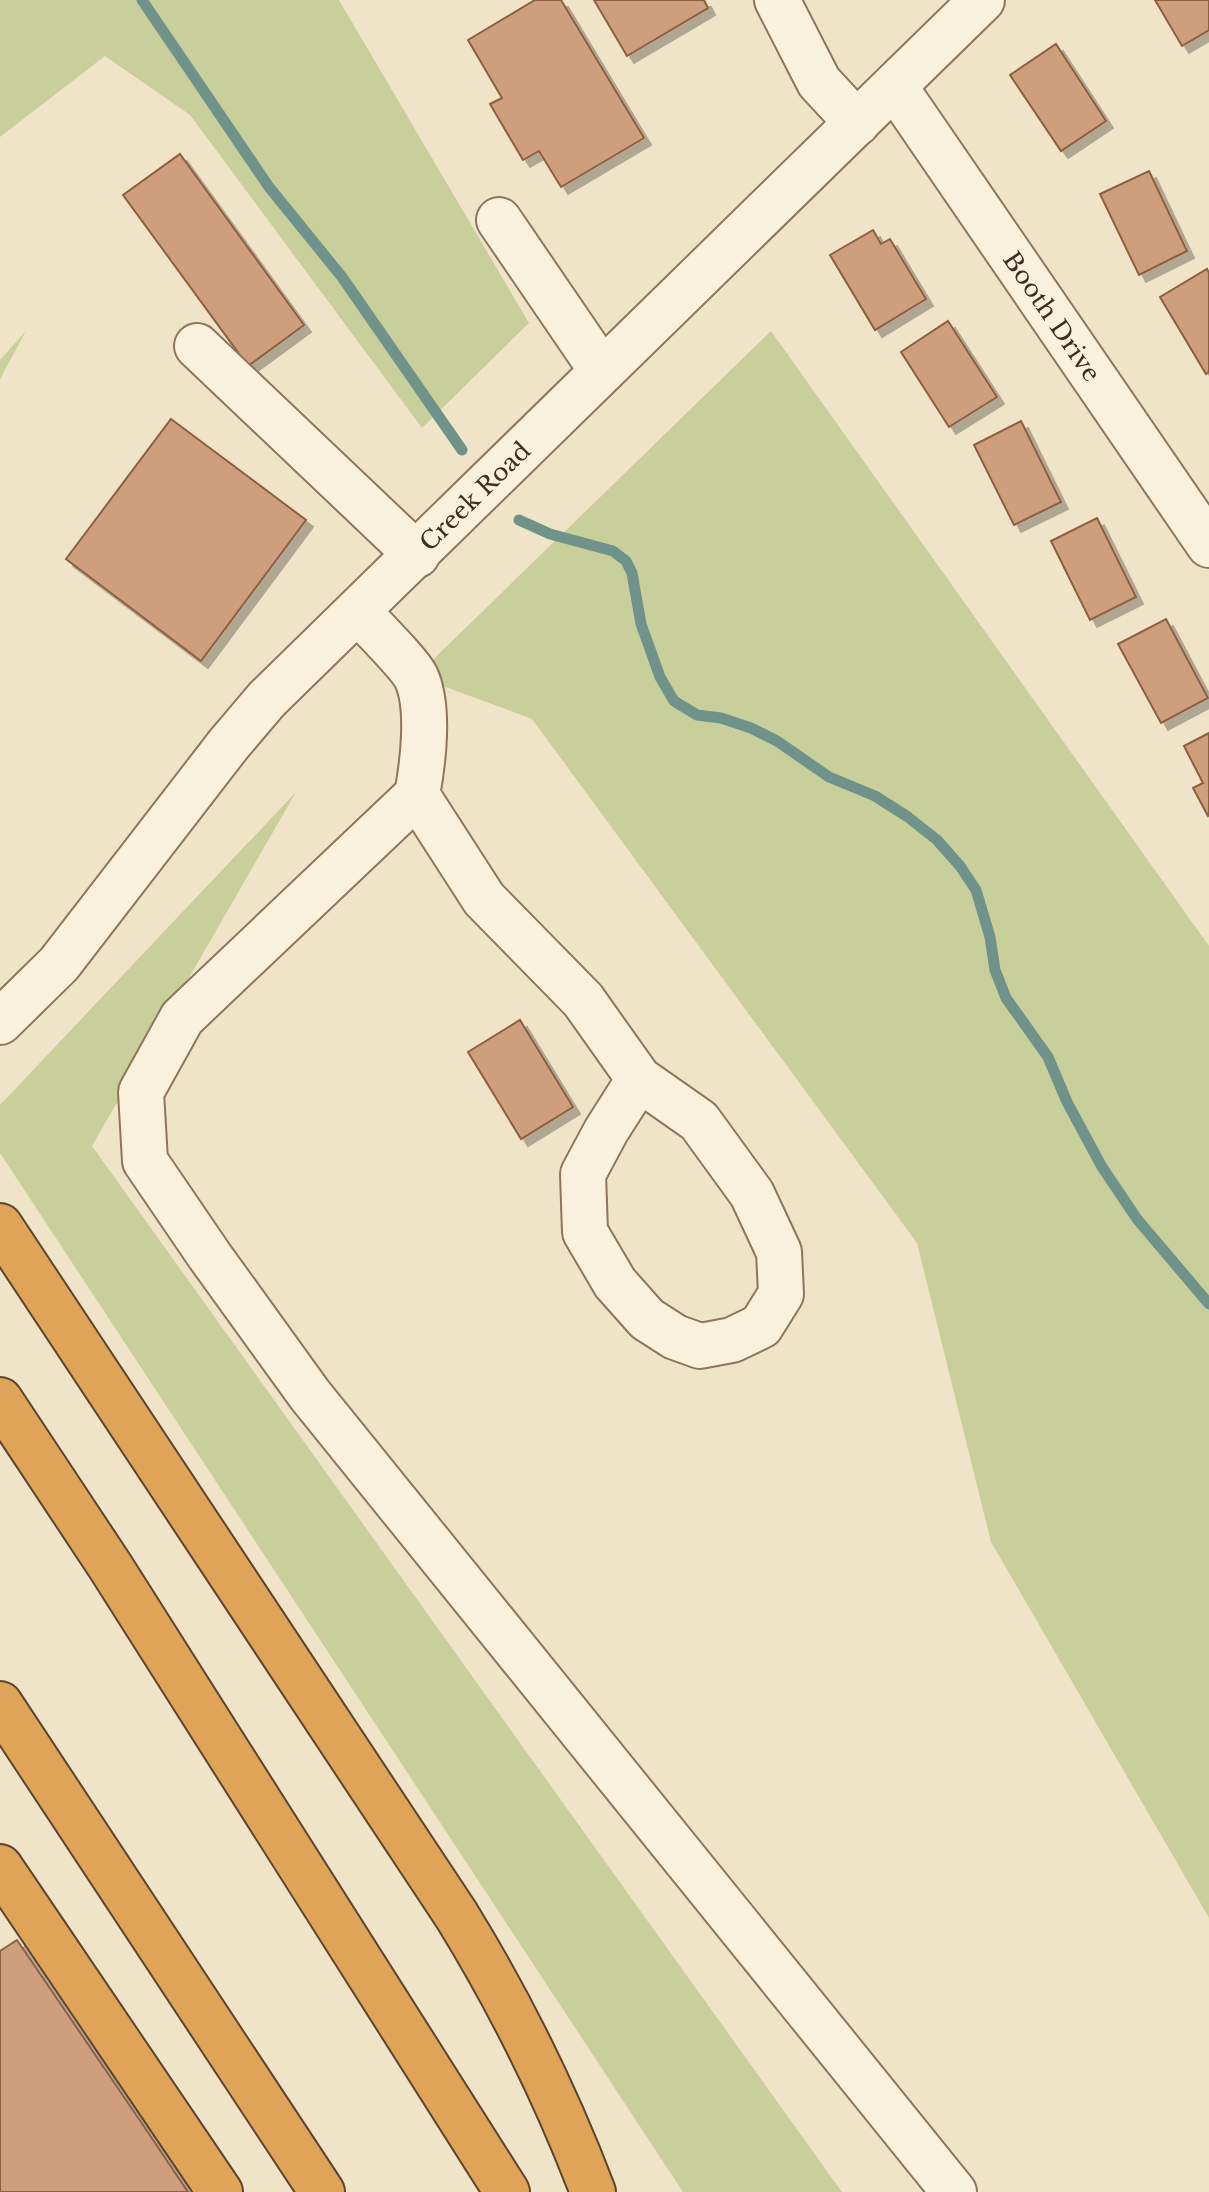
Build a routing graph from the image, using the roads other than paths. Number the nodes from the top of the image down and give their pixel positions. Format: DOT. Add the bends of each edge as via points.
graph roads {
  1 [pos="777,0"];
  2 [pos="982,0"];
  3 [pos="895,87"];
  4 [pos="857,123"];
  5 [pos="499,220"];
  6 [pos="197,346"];
  7 [pos="602,371"];
  8 [pos="1209,545"];
  9 [pos="417,555"];
  10 [pos="358,611"];
  11 [pos="417,795"];
  12 [pos="0,1022"];
  13 [pos="639,1079"];
  14 [pos="0,1226"];
  15 [pos="0,1400"];
  16 [pos="0,1704"];
  17 [pos="0,1867"];
  18 [pos="220,2192"];
  19 [pos="322,2192"];
  20 [pos="507,2192"];
  21 [pos="593,2192"];
  22 [pos="954,2192"];
  1 -- 4 [label="street" via="819,82"];
  2 -- 3 [label="street, Creek Road"];
  3 -- 4 [label="street, Creek Road"];
  3 -- 8 [label="street, Booth Drive"];
  4 -- 7 [label="street, Creek Road"];
  5 -- 7 [label="street"];
  6 -- 9 [label="street"];
  7 -- 9 [label="street, Creek Road"];
  9 -- 10 [label="street, Creek Road"];
  10 -- 11 [label="street" via="416,676 424,717"];
  10 -- 12 [label="street, Creek Road" via="267,699 59,964"];
  11 -- 13 [label="street" via="484,899 583,1000"];
  11 -- 22 [label="street" via="182,1018 141,1092 145,1161 310,1395"];
  13 -- 13 [label="street" via="699,1121 752,1194 779,1252 781,1294 761,1326 732,1340 700,1346 647,1319 615,1283 585,1232 583,1174"];
  14 -- 21 [label="highway" via="489,1968 537,2059"];
  15 -- 20 [label="highway"];
  16 -- 19 [label="highway"];
  17 -- 18 [label="highway"];
}
